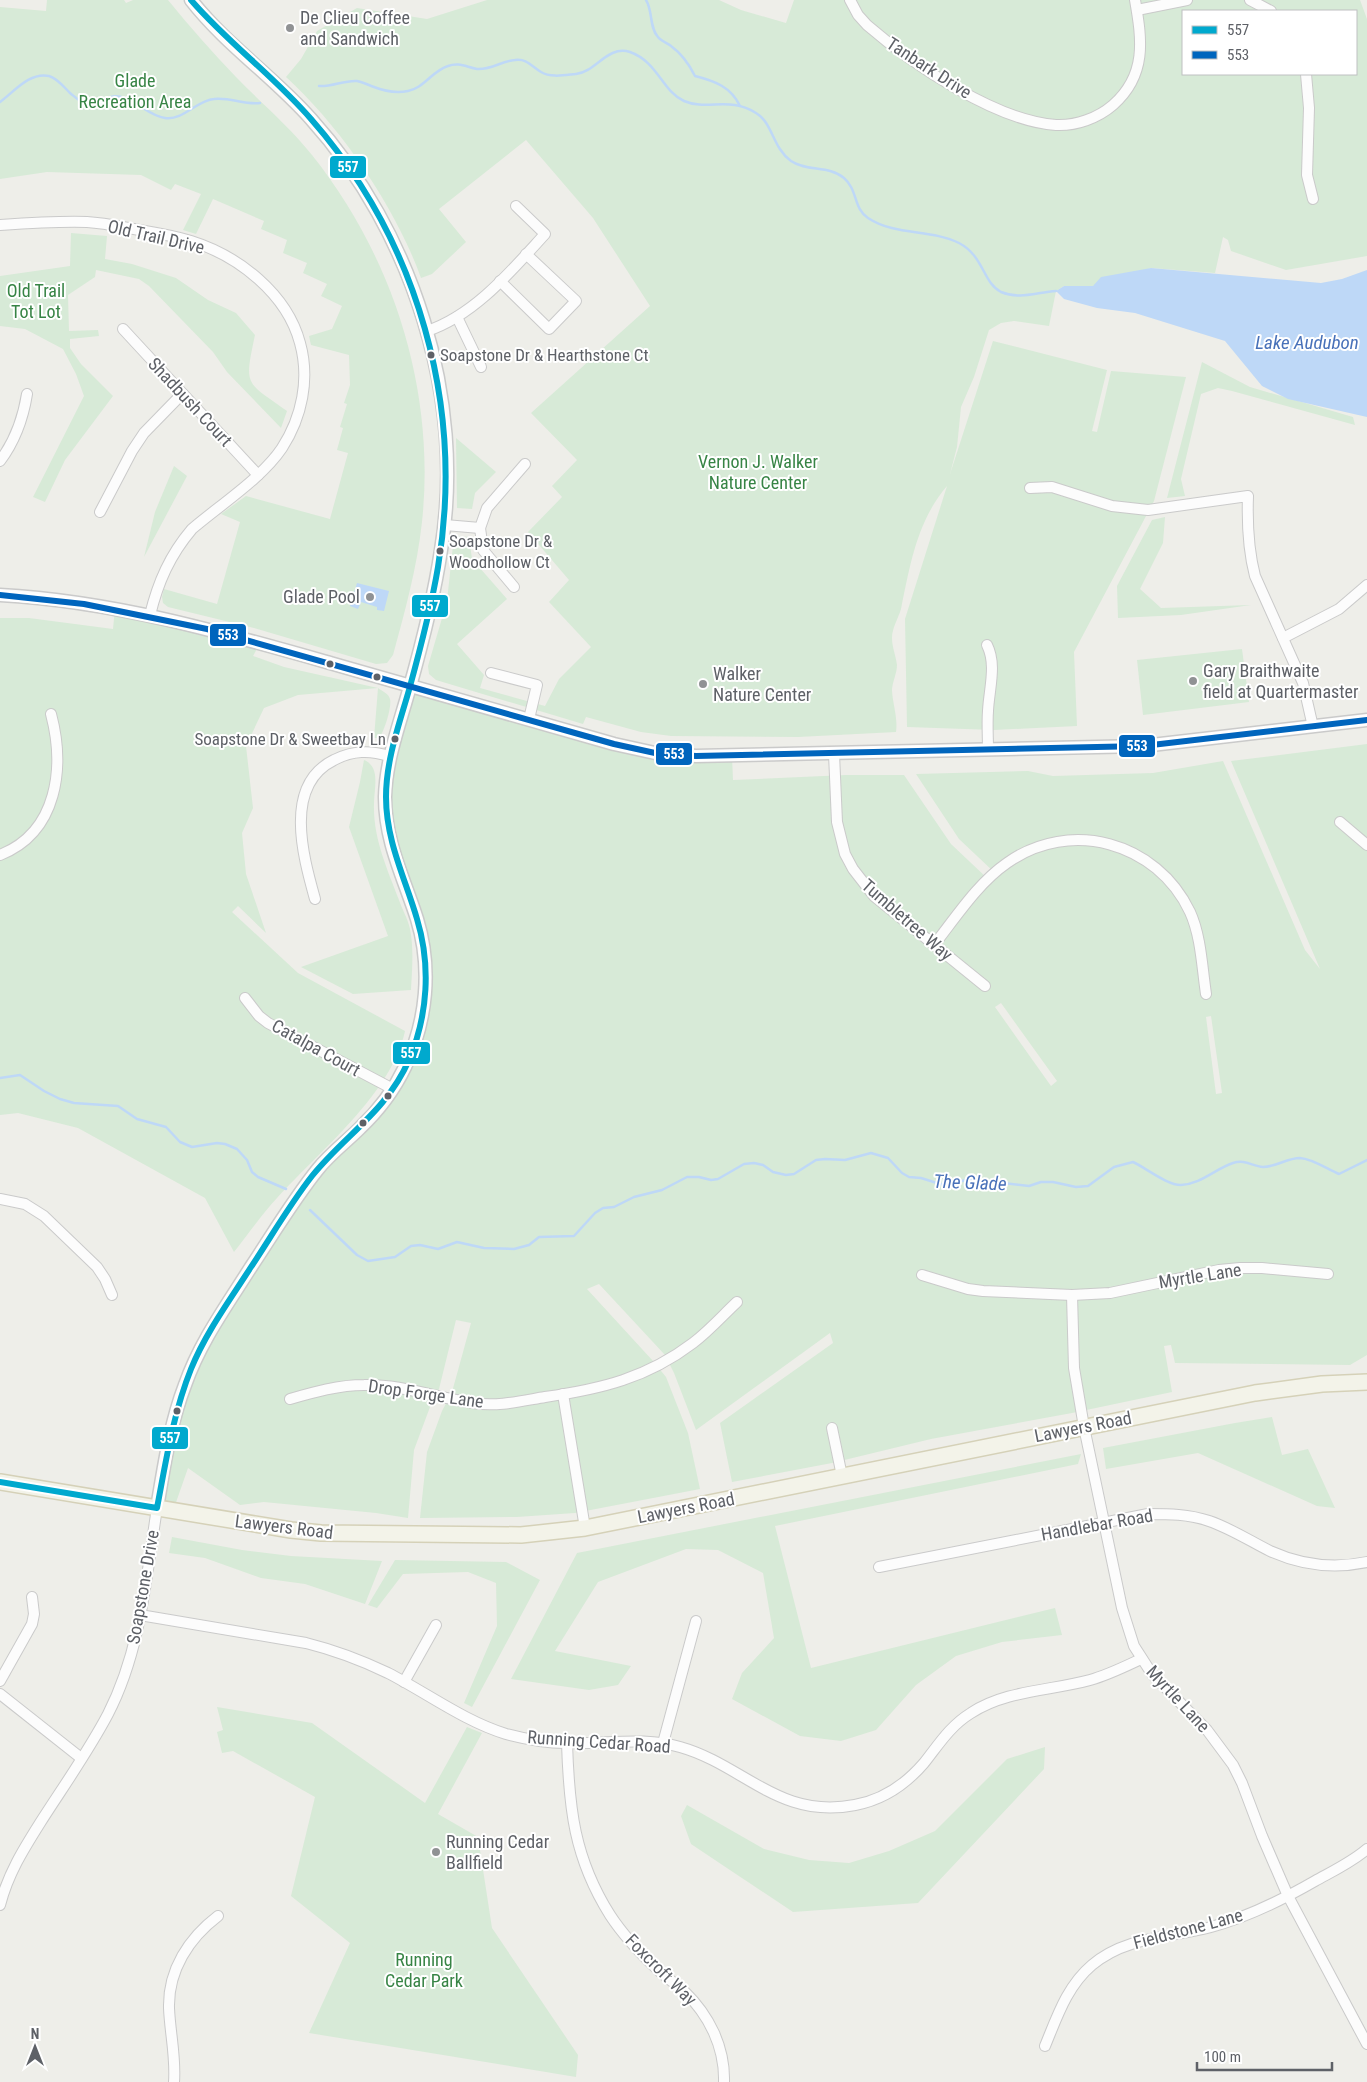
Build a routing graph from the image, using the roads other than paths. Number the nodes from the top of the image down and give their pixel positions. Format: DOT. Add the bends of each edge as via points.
graph roads {
  1 [pos="191,0"];
  2 [pos="850,0"];
  3 [pos="1188,0"];
  4 [pos="1250,0"];
  5 [pos="1136,5"];
  6 [pos="1269,10"];
  7 [pos="1306,75"];
  8 [pos="1313,198"];
  9 [pos="516,206"];
  10 [pos="0,225"];
  11 [pos="526,254"];
  12 [pos="500,281"];
  13 [pos="457,317"];
  14 [pos="123,329"];
  15 [pos="427,330"];
  16 [pos="481,367"];
  17 [pos="27,394"];
  18 [pos="182,394"];
  19 [pos="0,461"];
  20 [pos="525,464"];
  21 [pos="258,475"];
  22 [pos="1030,488"];
  23 [pos="100,512"];
  24 [pos="445,525"];
  25 [pos="480,528"];
  26 [pos="1367,585"];
  27 [pos="514,587"];
  28 [pos="0,595"];
  29 [pos="150,615"];
  30 [pos="1283,638"];
  31 [pos="987,645"];
  32 [pos="491,673"];
  33 [pos="410,685"];
  34 [pos="51,714"];
  35 [pos="529,719"];
  36 [pos="1367,720"];
  37 [pos="1314,727"];
  38 [pos="988,750"];
  39 [pos="834,754"];
  40 [pos="390,756"];
  41 [pos="1340,822"];
  42 [pos="1367,844"];
  43 [pos="0,855"];
  44 [pos="315,899"];
  45 [pos="934,945"];
  46 [pos="985,986"];
  47 [pos="1206,994"];
  48 [pos="245,998"];
  49 [pos="393,1089"];
  50 [pos="0,1199"];
  51 [pos="1328,1274"];
  52 [pos="922,1275"];
  53 [pos="112,1296"];
  54 [pos="1072,1296"];
  55 [pos="737,1302"];
  56 [pos="1367,1382"];
  57 [pos="563,1394"];
  58 [pos="290,1399"];
  59 [pos="1084,1427"];
  60 [pos="832,1428"];
  61 [pos="842,1476"];
  62 [pos="0,1482"];
  63 [pos="157,1508"];
  64 [pos="1104,1522"];
  65 [pos="584,1528"];
  66 [pos="1367,1562"];
  67 [pos="879,1567"];
  68 [pos="32,1597"];
  69 [pos="140,1615"];
  70 [pos="696,1621"];
  71 [pos="436,1625"];
  72 [pos="1141,1659"];
  73 [pos="0,1680"];
  74 [pos="404,1682"];
  75 [pos="0,1694"];
  76 [pos="663,1743"];
  77 [pos="567,1744"];
  78 [pos="81,1758"];
  79 [pos="1367,1849"];
  80 [pos="1288,1896"];
  81 [pos="0,1905"];
  82 [pos="218,1916"];
  83 [pos="1367,2044"];
  84 [pos="1045,2046"];
  85 [pos="174,2082"];
  86 [pos="724,2082"];
  1 -- 15 [label="street, Soapstone Drive" via="226,39 300,106 346,163 366,192 397,250"];
  2 -- 5 [label="street, Tanbark Drive" via="867,25 956,89 1036,121 1058,125 1097,116 1126,91 1136,73 1141,53"];
  3 -- 5 [label="street"];
  4 -- 6 [label="street"];
  7 -- 8 [label="street" via="1310,108 1307,175"];
  9 -- 11 [label="street" via="545,234"];
  10 -- 21 [label="street, Old Trail Drive" via="89,222 172,236 219,253 260,281 293,322 302,351 305,384 290,434"];
  11 -- 12 [label="street"];
  11 -- 12 [label="street" via="576,301 549,329"];
  12 -- 13 [label="street"];
  13 -- 15 [label="street"];
  13 -- 16 [label="street"];
  14 -- 18 [label="street, Shadbush Court"];
  15 -- 24 [label="street, Soapstone Drive" via="445,434"];
  17 -- 19 [label="street" via="19,428"];
  18 -- 21 [label="street, Shadbush Court"];
  18 -- 23 [label="street" via="144,433"];
  20 -- 25 [label="street" via="486,508"];
  21 -- 29 [label="street, Old Trail Drive" via="192,529 182,541 163,572"];
  22 -- 30 [label="street" via="1052,487 1112,506 1148,510 1248,496 1251,560"];
  24 -- 25 [label="street"];
  24 -- 33 [label="street, Soapstone Drive" via="429,612"];
  25 -- 27 [label="street" via="483,550"];
  26 -- 30 [label="street" via="1338,609"];
  28 -- 29 [label="street" via="68,601"];
  29 -- 33 [label="street"];
  30 -- 37 [label="street" via="1303,683"];
  31 -- 38 [label="street" via="992,659 987,714"];
  32 -- 35 [label="street" via="537,685"];
  33 -- 35 [label="street"];
  33 -- 40 [label="street, Soapstone Drive"];
  34 -- 43 [label="street" via="58,748 53,798 32,832 17,846"];
  35 -- 39 [label="street" via="614,744 655,752 696,756"];
  36 -- 37 [label="street"];
  37 -- 38 [label="street" via="1143,746"];
  38 -- 39 [label="street"];
  39 -- 45 [label="street, Tumbletree Way" via="837,822 845,854 853,870 874,896"];
  40 -- 44 [label="street" via="366,751 342,756 321,769 308,787 302,810 302,838"];
  40 -- 49 [label="street, Soapstone Drive" via="385,793 387,826 396,863 418,924 426,975 424,1007 416,1040"];
  41 -- 42 [label="street"];
  45 -- 46 [label="street, Tumbletree Way"];
  45 -- 47 [label="street" via="988,879 1023,852 1052,842 1101,842 1146,860 1180,895 1194,923"];
  48 -- 49 [label="street, Catalpa Court" via="268,1022"];
  49 -- 63 [label="street, Soapstone Drive" via="361,1128 320,1166 302,1189 209,1333 177,1406"];
  50 -- 53 [label="street" via="25,1204 44,1216 97,1267"];
  51 -- 54 [label="street, Myrtle Lane" via="1240,1268 1110,1293"];
  52 -- 54 [label="street, Myrtle Lane" via="983,1292"];
  54 -- 59 [label="street, Myrtle Lane" via="1074,1368"];
  55 -- 57 [label="street, Drop Forge Lane" via="692,1343 653,1368 610,1385"];
  56 -- 59 [label="main road, Lawyers Road" via="1264,1391"];
  57 -- 58 [label="street, Drop Forge Lane" via="485,1404 365,1384"];
  57 -- 65 [label="street"];
  59 -- 61 [label="main road, Lawyers Road"];
  59 -- 64 [label="street, Myrtle Lane"];
  60 -- 61 [label="street"];
  61 -- 65 [label="main road, Lawyers Road"];
  62 -- 63 [label="main road, Lawyers Road"];
  63 -- 65 [label="main road, Lawyers Road" via="321,1533 521,1536"];
  63 -- 69 [label="street, Soapstone Drive"];
  64 -- 66 [label="street, Handlebar Road" via="1148,1514 1187,1516 1219,1524 1288,1559 1324,1566"];
  64 -- 67 [label="street, Handlebar Road"];
  64 -- 72 [label="street, Myrtle Lane" via="1122,1608"];
  68 -- 73 [label="street" via="32,1624"];
  69 -- 74 [label="street, Running Cedar Road" via="306,1642 352,1657"];
  69 -- 78 [label="street, Soapstone Drive" via="120,1687"];
  70 -- 76 [label="street"];
  71 -- 74 [label="street"];
  72 -- 76 [label="street, Running Cedar Road" via="1089,1680 1010,1696 985,1705 944,1735 924,1763 900,1785 873,1800 850,1806 827,1808 796,1803 759,1787 702,1755"];
  72 -- 80 [label="street, Myrtle Lane" via="1207,1730 1232,1765"];
  74 -- 77 [label="street, Running Cedar Road" via="486,1726 526,1739"];
  75 -- 78 [label="street"];
  76 -- 77 [label="street, Running Cedar Road"];
  77 -- 86 [label="street, Foxcroft Way" via="571,1812 589,1875 624,1935 705,2015 720,2046"];
  78 -- 81 [label="street, Soapstone Drive" via="18,1859"];
  79 -- 80 [label="street, Fieldstone Lane"];
  80 -- 83 [label="street, Myrtle Lane"];
  80 -- 84 [label="street, Fieldstone Lane" via="1212,1927 1134,1942 1106,1955 1092,1965 1072,1988"];
  82 -- 85 [label="street" via="186,1948 173,1976 169,2006"];
}
